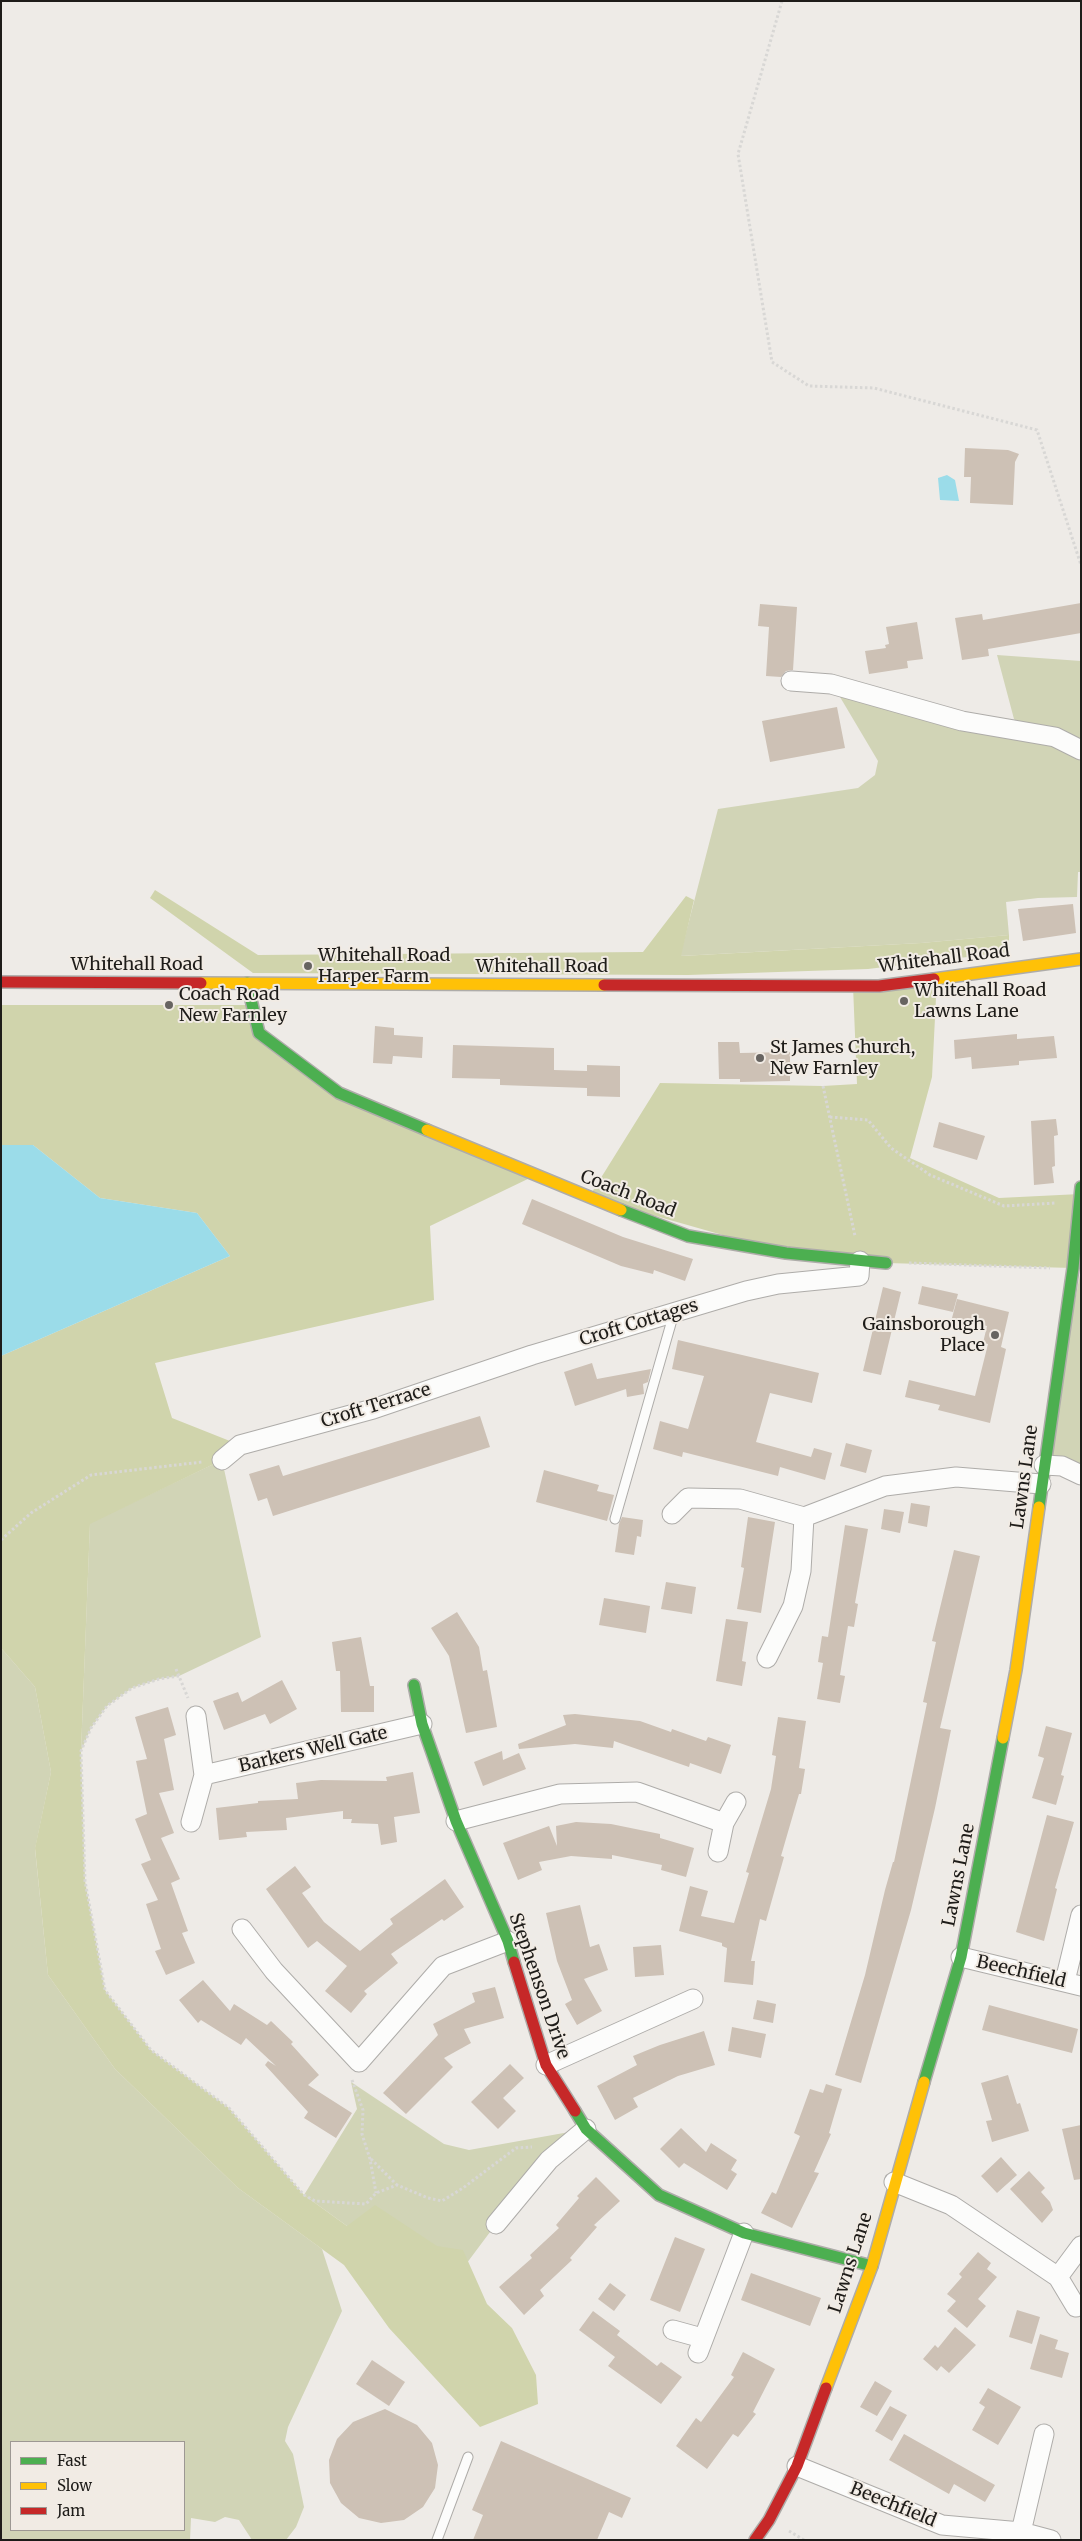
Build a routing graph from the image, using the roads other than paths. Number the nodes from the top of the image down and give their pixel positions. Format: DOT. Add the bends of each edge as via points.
graph roads {
  1 [pos="791,681"];
  2 [pos="1081,750"];
  3 [pos="1081,959"];
  4 [pos="1,982"];
  5 [pos="247,983"];
  6 [pos="1081,1187"];
  7 [pos="860,1261"];
  8 [pos="886,1263"];
  9 [pos="1077,1268"];
  10 [pos="674,1312"];
  11 [pos="532,1355"];
  12 [pos="222,1460"];
  13 [pos="1044,1465"];
  14 [pos="1081,1475"];
  15 [pos="1041,1484"];
  16 [pos="672,1514"];
  17 [pos="804,1517"];
  18 [pos="615,1519"];
  19 [pos="767,1658"];
  20 [pos="414,1684"];
  21 [pos="196,1716"];
  22 [pos="422,1724"];
  23 [pos="204,1775"];
  24 [pos="736,1802"];
  25 [pos="191,1822"];
  26 [pos="456,1822"];
  27 [pos="724,1824"];
  28 [pos="718,1852"];
  29 [pos="1081,1915"];
  30 [pos="242,1929"];
  31 [pos="508,1941"];
  32 [pos="960,1957"];
  33 [pos="1073,1984"];
  34 [pos="693,1999"];
  35 [pos="546,2066"];
  36 [pos="586,2129"];
  37 [pos="894,2182"];
  38 [pos="496,2224"];
  39 [pos="744,2232"];
  40 [pos="1081,2246"];
  41 [pos="872,2266"];
  42 [pos="1058,2277"];
  43 [pos="1076,2307"];
  44 [pos="673,2330"];
  45 [pos="1044,2434"];
  46 [pos="468,2457"];
  47 [pos="797,2466"];
  48 [pos="1021,2532"];
  49 [pos="437,2540"];
  50 [pos="756,2540"];
  51 [pos="1051,2540"];
  1 -- 2 [label="street" via="831,684 962,721 1055,737"];
  3 -- 5 [label="street, Whitehall Road" via="879,986"];
  4 -- 5 [label="street, Whitehall Road"];
  5 -- 7 [label="street, Coach Road" via="259,1033 338,1093 518,1170 688,1236 786,1254"];
  6 -- 9 [label="street, Lawns Lane"];
  7 -- 8 [label="street, Coach Road"];
  7 -- 10 [label="street, Croft Cottages" via="859,1276 778,1284"];
  9 -- 13 [label="street, Lawns Lane"];
  10 -- 11 [label="street, Croft Cottages"];
  10 -- 18 [label="lane"];
  11 -- 12 [label="street, Croft Terrace" via="373,1409 240,1445"];
  13 -- 14 [label="street" via="1062,1466"];
  13 -- 15 [label="street, Lawns Lane"];
  15 -- 17 [label="street" via="956,1477 885,1486"];
  15 -- 32 [label="street, Lawns Lane" via="1016,1670"];
  16 -- 17 [label="street" via="688,1498 740,1499"];
  17 -- 19 [label="street" via="801,1571 792,1606"];
  20 -- 22 [label="street, Stephenson Drive"];
  21 -- 23 [label="street"];
  22 -- 23 [label="street, Barkers Well Gate"];
  22 -- 26 [label="street, Stephenson Drive"];
  23 -- 25 [label="street"];
  24 -- 27 [label="street"];
  26 -- 27 [label="street" via="560,1794 637,1792"];
  26 -- 31 [label="street, Stephenson Drive"];
  27 -- 28 [label="street"];
  29 -- 33 [label="street"];
  30 -- 31 [label="street" via="274,1971 359,2062 443,1966"];
  31 -- 35 [label="street, Stephenson Drive"];
  32 -- 33 [label="street, Beechfield"];
  32 -- 37 [label="street, Lawns Lane"];
  34 -- 35 [label="street"];
  35 -- 36 [label="street, Stephenson Drive"];
  36 -- 38 [label="street" via="549,2160"];
  36 -- 39 [label="street, Stephenson Drive" via="659,2196"];
  37 -- 41 [label="street, Lawns Lane"];
  37 -- 42 [label="street" via="951,2205"];
  39 -- 41 [label="street, Stephenson Drive"];
  39 -- 44 [label="street" via="700,2345"];
  40 -- 42 [label="street"];
  41 -- 47 [label="street, Lawns Lane"];
  42 -- 43 [label="street"];
  45 -- 48 [label="street"];
  46 -- 49 [label="lane"];
  47 -- 48 [label="street, Beechfield" via="942,2525"];
  47 -- 50 [label="street, Lawns Lane"];
  48 -- 51 [label="street, Beechfield"];
}
